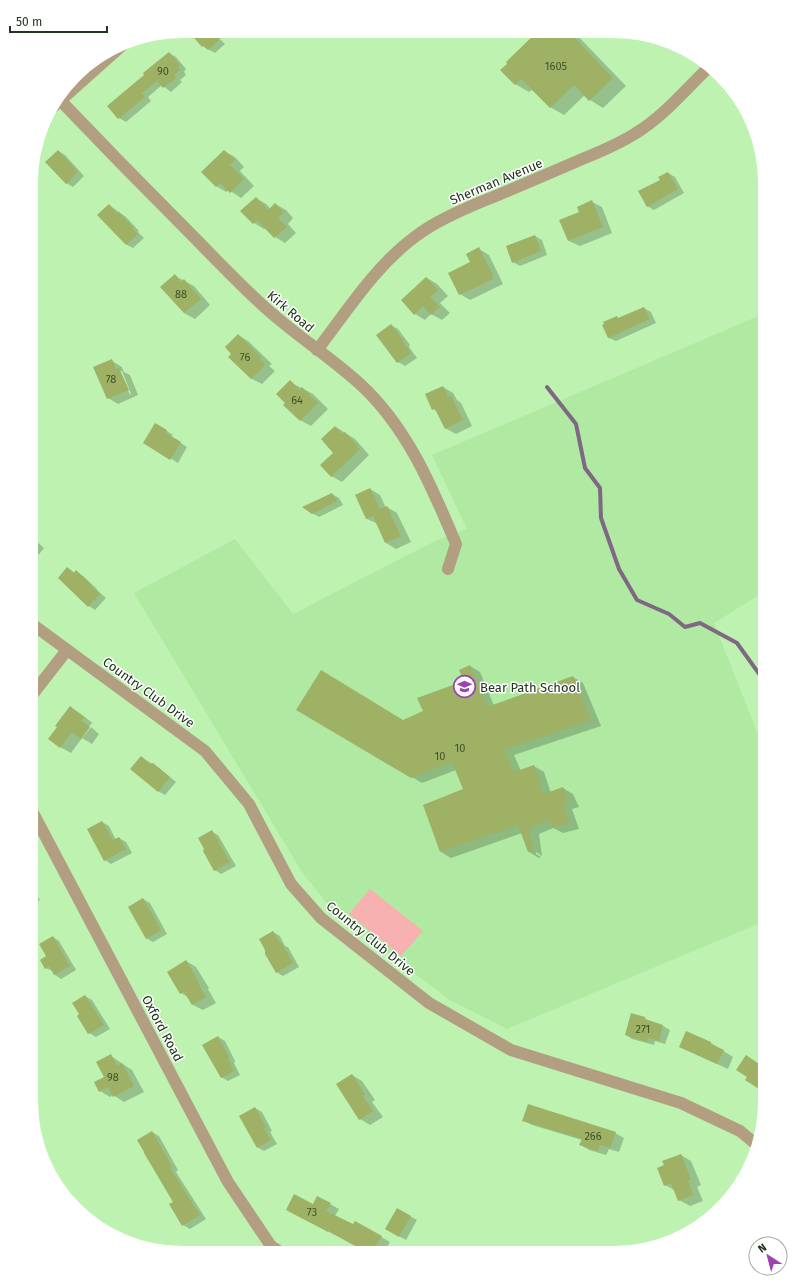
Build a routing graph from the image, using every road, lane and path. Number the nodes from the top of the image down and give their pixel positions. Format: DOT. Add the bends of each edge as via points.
graph roads {
  1 [pos="107,59"];
  2 [pos="705,71"];
  3 [pos="71,91"];
  4 [pos="60,104"];
  5 [pos="317,350"];
  6 [pos="448,569"];
  7 [pos="38,628"];
  8 [pos="67,650"];
  9 [pos="38,688"];
  10 [pos="38,822"];
  11 [pos="752,1141"];
  12 [pos="271,1246"];
  1 -- 3 [label="street"];
  2 -- 5 [label="street, Sherman Avenue" via="664,112 636,134 468,208 417,235 378,269"];
  4 -- 5 [label="street, Kirk Road" via="255,298"];
  5 -- 6 [label="street, Kirk Road" via="376,399 412,449 456,544"];
  7 -- 8 [label="street, Country Club Drive"];
  8 -- 9 [label="street"];
  8 -- 11 [label="street, Country Club Drive" via="205,751 249,804 291,884 321,918 429,1003 512,1050 681,1103 740,1131"];
  10 -- 12 [label="street, Oxford Road" via="228,1182"];
}
